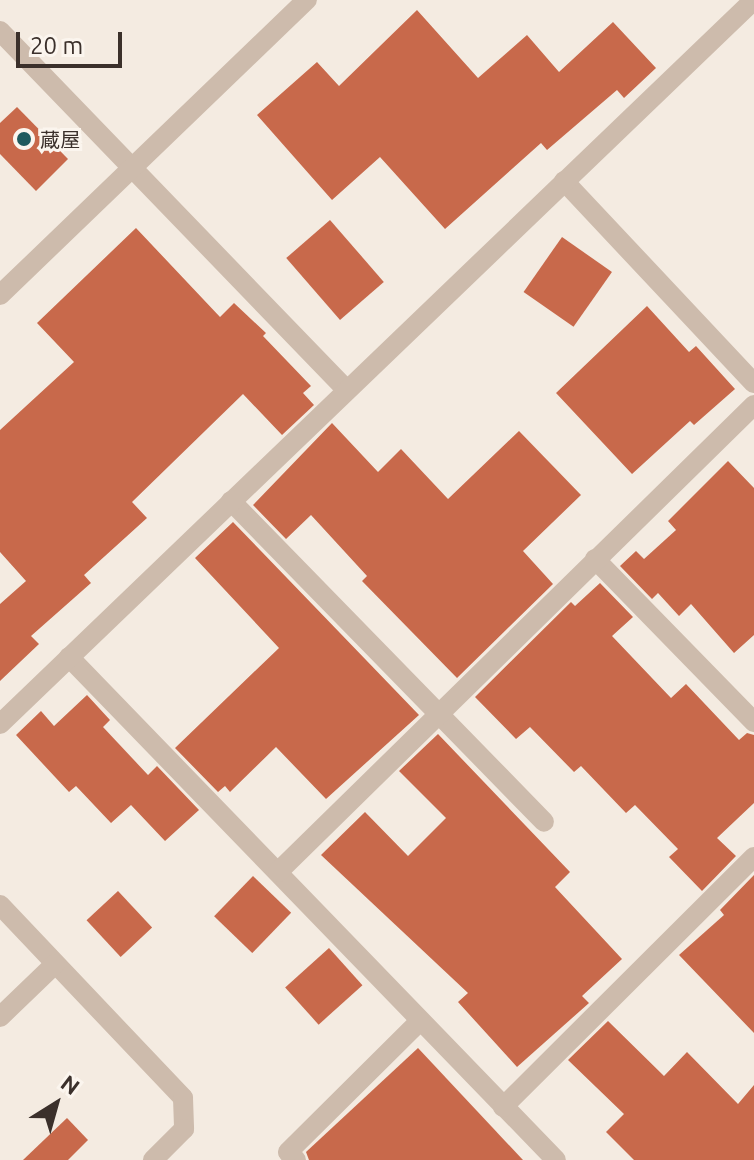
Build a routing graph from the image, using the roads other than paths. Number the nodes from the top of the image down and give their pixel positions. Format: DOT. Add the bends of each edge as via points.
graph roads {
  1 [pos="307,0"];
  2 [pos="754,0"];
  3 [pos="0,31"];
  4 [pos="133,168"];
  5 [pos="564,181"];
  6 [pos="0,295"];
  7 [pos="754,383"];
  8 [pos="345,388"];
  9 [pos="754,405"];
  10 [pos="231,501"];
  11 [pos="595,559"];
  12 [pos="69,657"];
  13 [pos="437,715"];
  14 [pos="754,722"];
  15 [pos="0,724"];
  16 [pos="544,822"];
  17 [pos="754,857"];
  18 [pos="278,872"];
  19 [pos="0,905"];
  20 [pos="55,964"];
  21 [pos="0,1017"];
  22 [pos="419,1022"];
  23 [pos="503,1107"];
  24 [pos="153,1160"];
  25 [pos="296,1160"];
  26 [pos="556,1160"];
  1 -- 4 [label="street"];
  2 -- 5 [label="street"];
  3 -- 4 [label="street"];
  4 -- 6 [label="street"];
  4 -- 8 [label="street"];
  5 -- 7 [label="street"];
  5 -- 8 [label="street"];
  8 -- 10 [label="street"];
  9 -- 11 [label="street"];
  10 -- 12 [label="street"];
  10 -- 13 [label="street"];
  11 -- 13 [label="street"];
  11 -- 14 [label="street"];
  12 -- 15 [label="street"];
  12 -- 18 [label="street"];
  13 -- 16 [label="street"];
  13 -- 18 [label="street"];
  17 -- 23 [label="street"];
  18 -- 22 [label="street"];
  19 -- 20 [label="street"];
  20 -- 21 [label="street"];
  20 -- 24 [label="street" via="183,1098 184,1129"];
  22 -- 23 [label="street"];
  22 -- 25 [label="street" via="288,1152"];
  23 -- 26 [label="street"];
}
